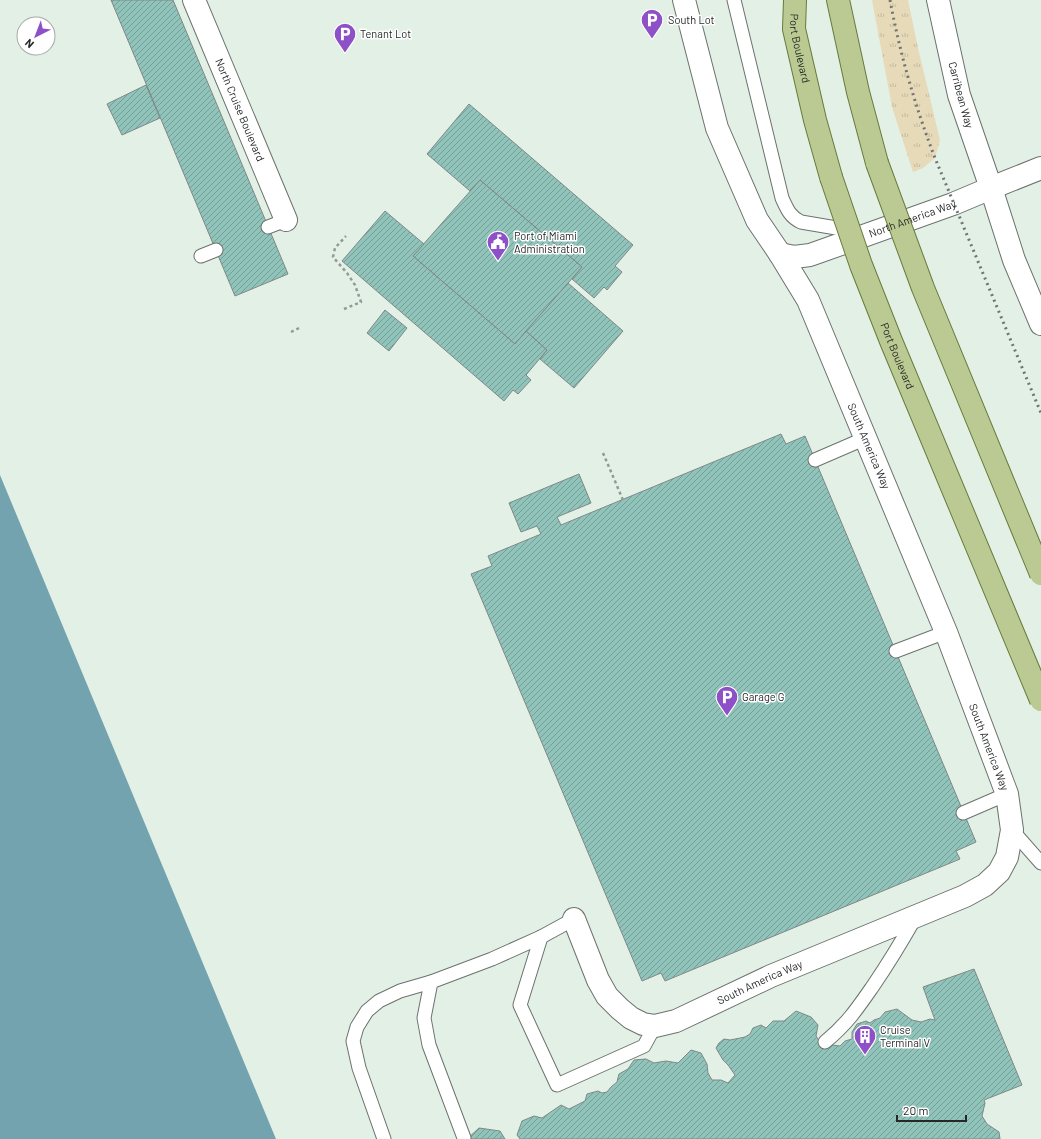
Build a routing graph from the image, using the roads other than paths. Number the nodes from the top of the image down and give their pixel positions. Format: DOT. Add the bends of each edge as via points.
graph roads {
  1 [pos="194,0"];
  2 [pos="684,0"];
  3 [pos="734,0"];
  4 [pos="785,0"];
  5 [pos="795,0"];
  6 [pos="838,0"];
  7 [pos="938,0"];
  8 [pos="794,29"];
  9 [pos="1041,168"];
  10 [pos="991,188"];
  11 [pos="277,223"];
  12 [pos="870,234"];
  13 [pos="216,250"];
  14 [pos="780,254"];
  15 [pos="201,256"];
  16 [pos="1041,324"];
  17 [pos="866,438"];
  18 [pos="816,460"];
  19 [pos="1041,574"];
  20 [pos="946,632"];
  21 [pos="896,651"];
  22 [pos="1041,700"];
  23 [pos="1007,794"];
  24 [pos="963,813"];
  25 [pos="1012,830"];
  26 [pos="1041,862"];
  27 [pos="915,918"];
  28 [pos="574,919"];
  29 [pos="541,937"];
  30 [pos="431,982"];
  31 [pos="655,1026"];
  32 [pos="824,1042"];
  33 [pos="464,1138"];
  34 [pos="384,1139"];
  1 -- 11 [label="street, North Cruise Boulevard"];
  2 -- 14 [label="street, South America Way" via="716,128 757,220"];
  3 -- 12 [label="lane" via="782,198 788,212 801,222"];
  4 -- 8 [label="main road"];
  5 -- 8 [label="main road, Port Boulevard"];
  6 -- 19 [label="main road, bridge" via="877,163 923,288"];
  7 -- 10 [label="street, Carribean Way" via="959,95"];
  8 -- 22 [label="main road, Port Boulevard, bridge" via="831,177 861,265"];
  9 -- 10 [label="street, North America Way"];
  10 -- 12 [label="street, North America Way"];
  10 -- 16 [label="street, Carribean Way" via="1014,260"];
  12 -- 14 [label="street, North America Way" via="810,256 794,257"];
  13 -- 15 [label="lane"];
  14 -- 17 [label="street, South America Way" via="808,300"];
  17 -- 18 [label="lane"];
  17 -- 20 [label="street, South America Way"];
  20 -- 21 [label="lane"];
  20 -- 23 [label="street, South America Way"];
  23 -- 24 [label="lane"];
  23 -- 25 [label="street, South America Way"];
  25 -- 26 [label="lane"];
  25 -- 27 [label="street, South America Way" via="1007,857 986,885"];
  27 -- 31 [label="street, South America Way" via="771,976 676,1021"];
  27 -- 32 [label="lane" via="894,955 851,1017"];
  28 -- 29 [label="lane"];
  28 -- 31 [label="street, South America Way" via="598,980 608,996 631,1018"];
  29 -- 30 [label="lane"];
  29 -- 31 [label="lane" via="520,1005 557,1085 644,1046"];
  30 -- 33 [label="lane" via="424,1018 429,1045"];
  30 -- 34 [label="lane" via="400,991 379,1001 367,1011 357,1027 353,1041 359,1068"];
}
